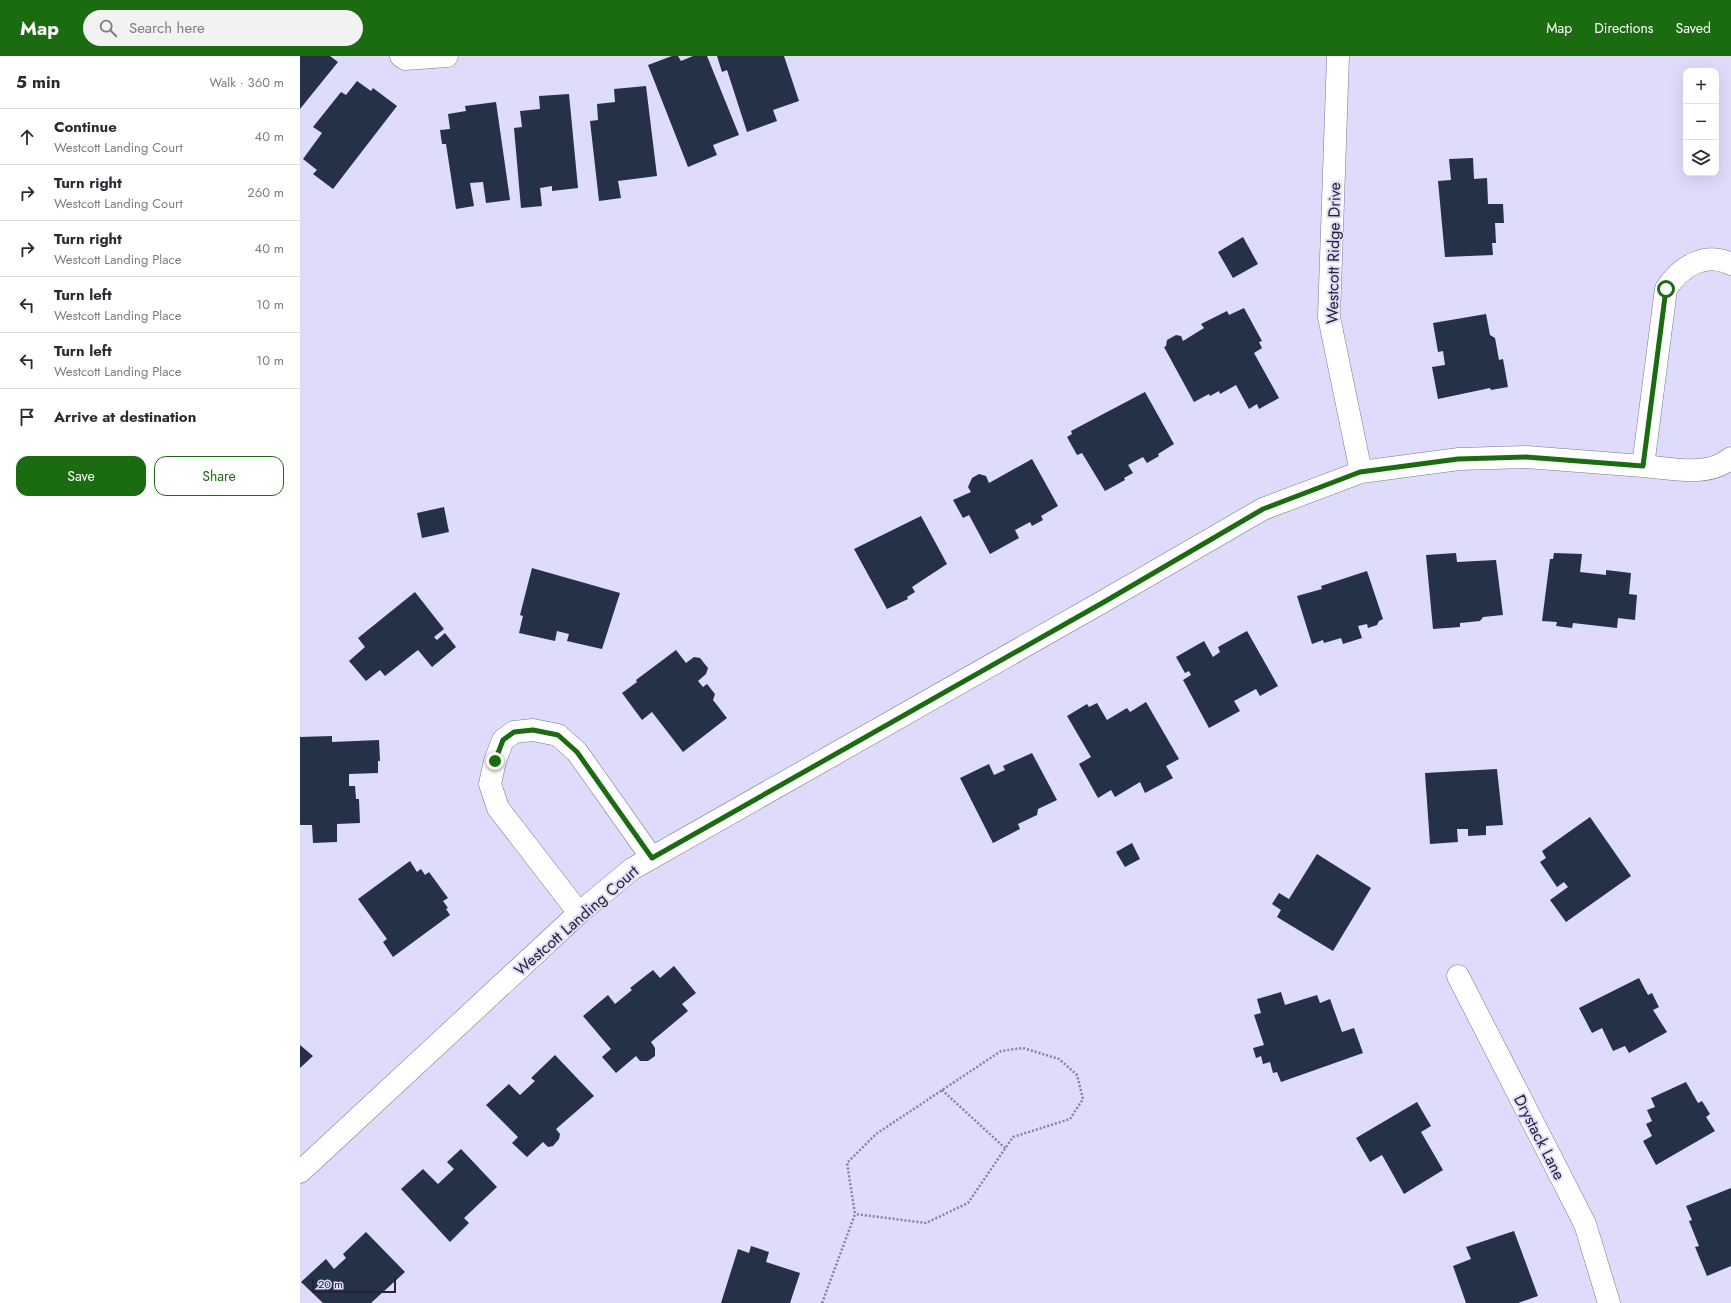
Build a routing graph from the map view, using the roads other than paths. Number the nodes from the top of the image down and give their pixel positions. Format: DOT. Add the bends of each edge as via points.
graph roads {
  1 [pos="400,56"];
  2 [pos="447,56"];
  3 [pos="1338,56"];
  4 [pos="1731,264"];
  5 [pos="1731,458"];
  6 [pos="1643,466"];
  7 [pos="1360,472"];
  8 [pos="652,858"];
  9 [pos="579,913"];
  10 [pos="1458,976"];
  11 [pos="300,1172"];
  12 [pos="1609,1303"];
  1 -- 2 [label="street" via="405,59"];
  3 -- 7 [label="street, Westcott Ridge Drive" via="1329,317"];
  4 -- 6 [label="street" via="1712,260 1698,262 1685,267 1666,289"];
  5 -- 6 [label="street, Westcott Landing Court" via="1726,463 1698,470"];
  6 -- 7 [label="street, Westcott Landing Court" via="1526,457 1458,459"];
  7 -- 8 [label="street, Westcott Landing Court" via="1263,509"];
  8 -- 9 [label="street, Westcott Landing Court" via="632,869"];
  8 -- 9 [label="street" via="577,752 558,735 533,730 514,732 503,740 490,784 498,808"];
  9 -- 11 [label="street, Westcott Landing Court"];
  10 -- 12 [label="street, Drystack Lane" via="1585,1224"];
}
